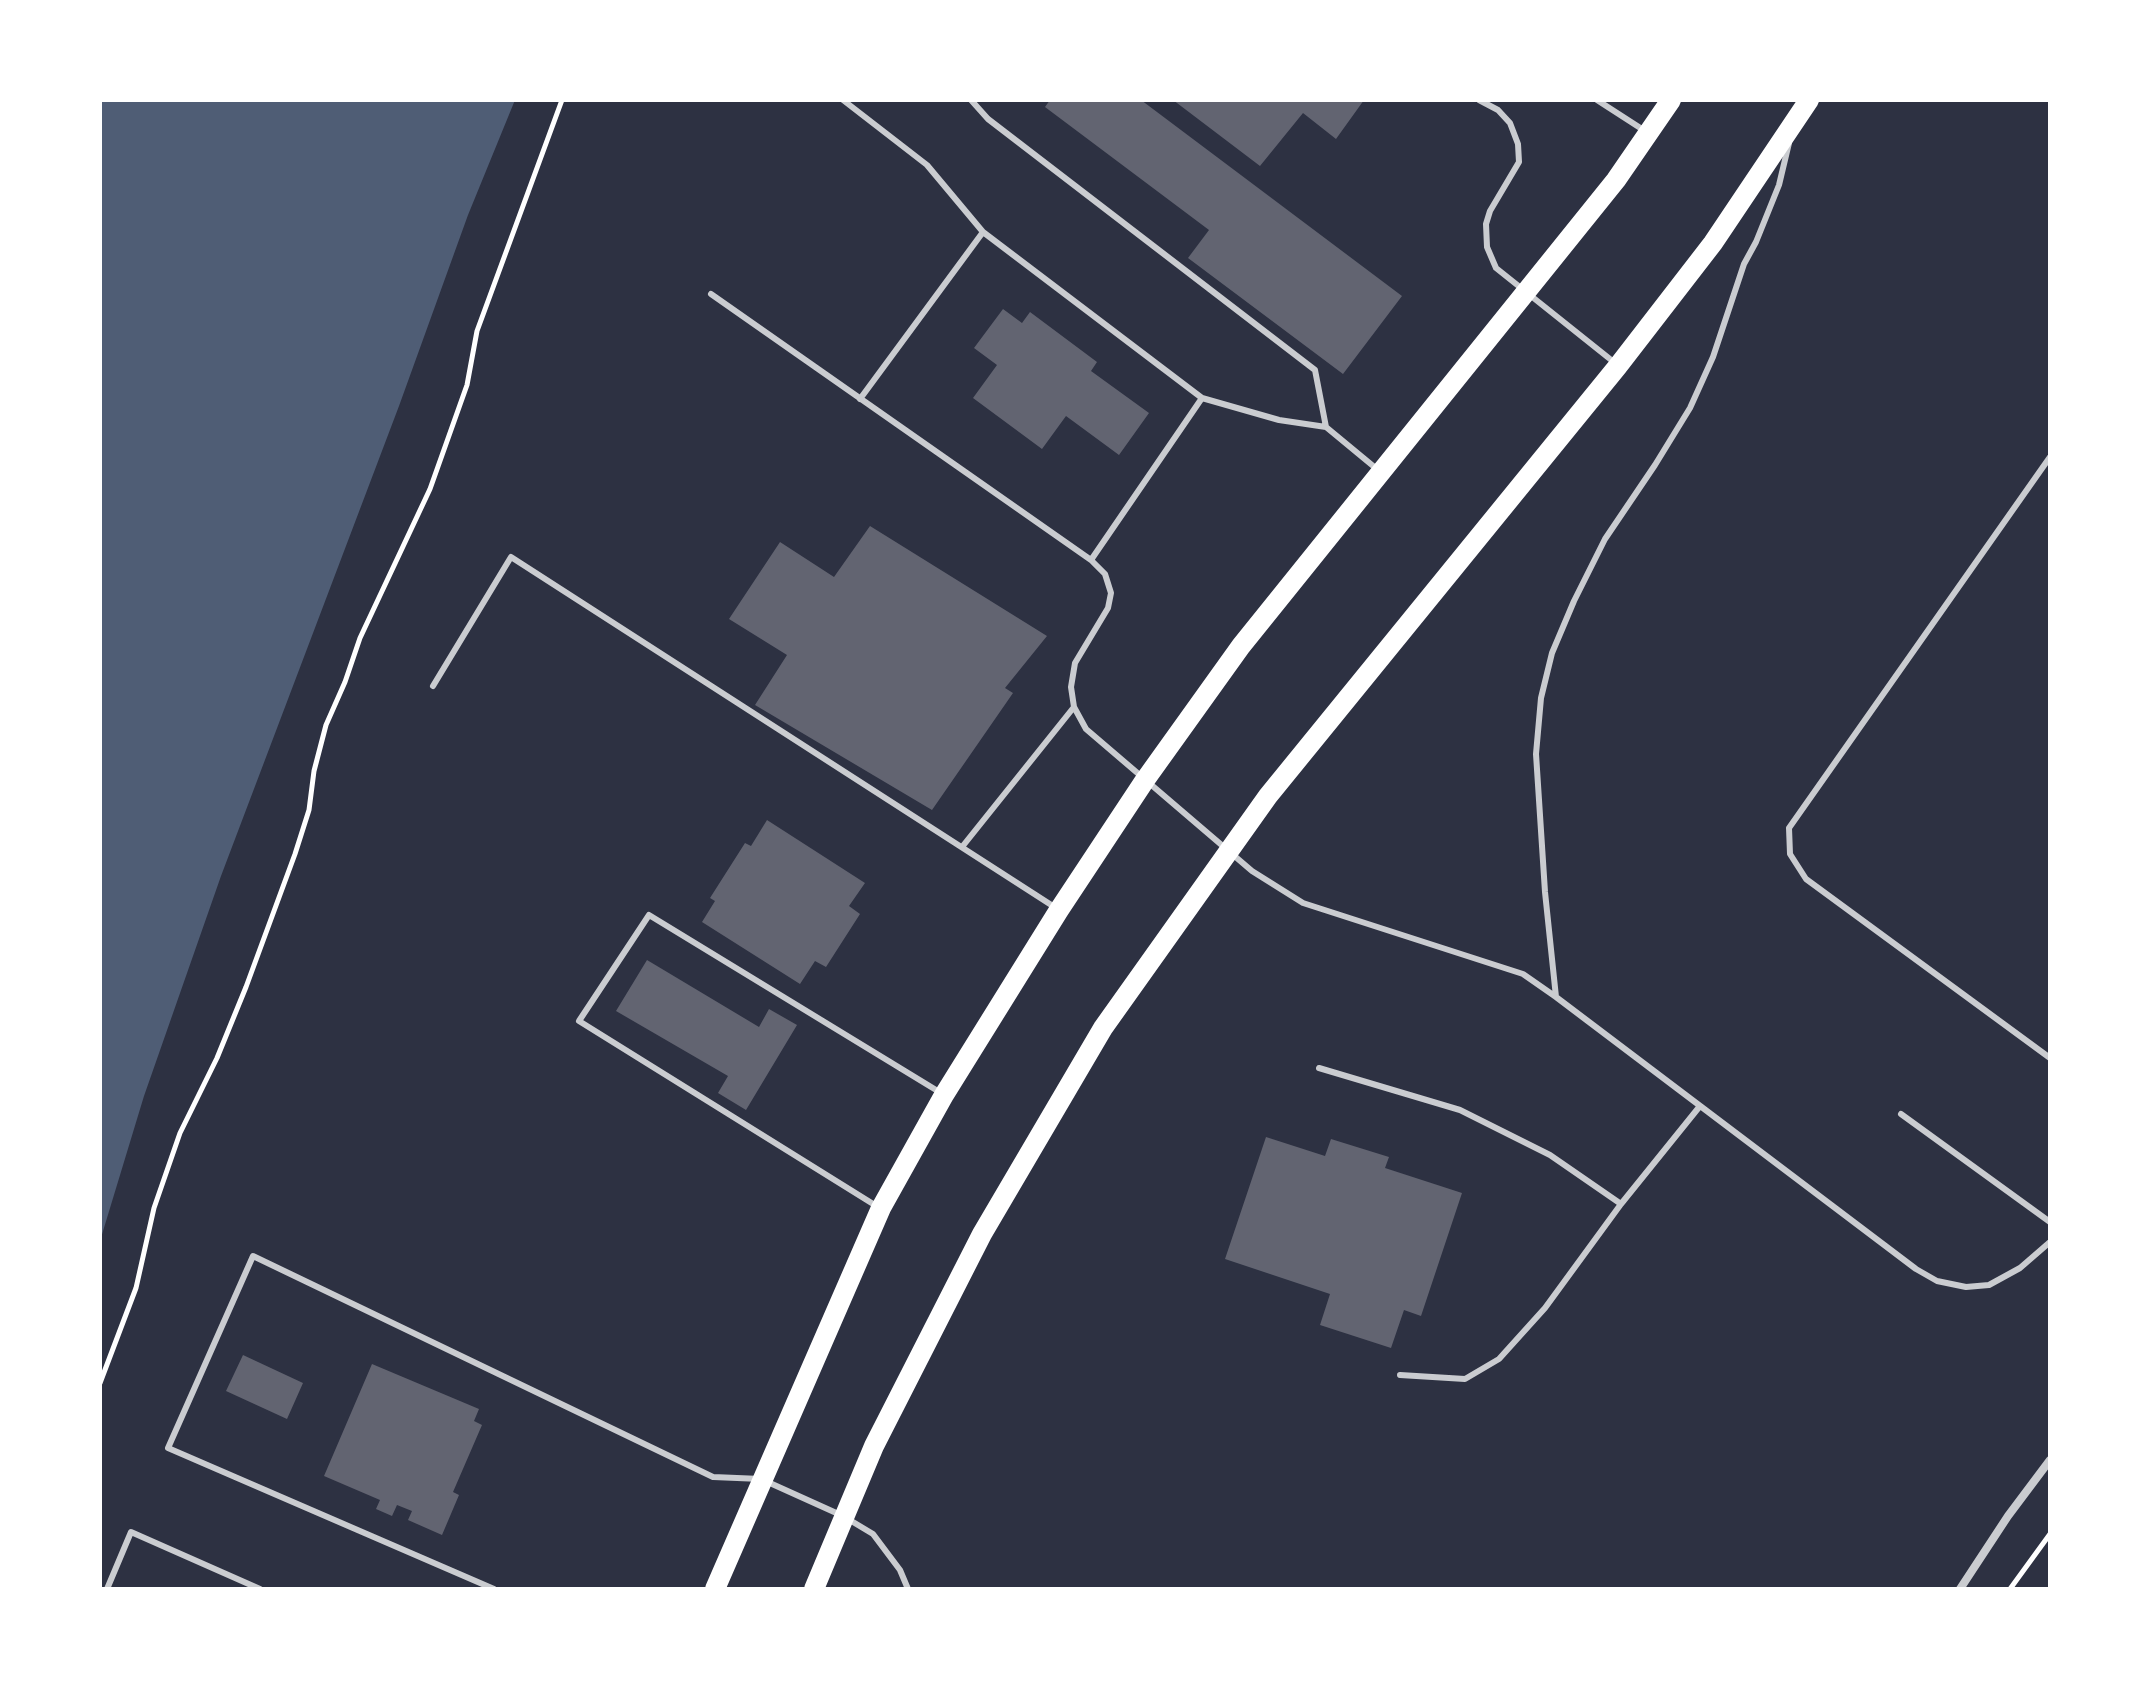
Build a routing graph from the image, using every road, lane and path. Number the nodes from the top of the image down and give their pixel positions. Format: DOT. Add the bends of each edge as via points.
graph roads {
  1 [pos="562,100"];
  2 [pos="843,100"];
  3 [pos="971,100"];
  4 [pos="1479,100"];
  5 [pos="1597,100"];
  6 [pos="1671,100"];
  7 [pos="1809,100"];
  8 [pos="1793,128"];
  9 [pos="1648,133"];
  10 [pos="983,232"];
  11 [pos="1526,293"];
  12 [pos="711,294"];
  13 [pos="1618,366"];
  14 [pos="1202,398"];
  15 [pos="860,399"];
  16 [pos="1326,427"];
  17 [pos="2050,457"];
  18 [pos="1381,473"];
  19 [pos="1091,560"];
  20 [pos="433,686"];
  21 [pos="1074,707"];
  22 [pos="1145,780"];
  23 [pos="962,847"];
  24 [pos="1229,851"];
  25 [pos="1059,910"];
  26 [pos="1556,997"];
  27 [pos="2050,1058"];
  28 [pos="1319,1068"];
  29 [pos="944,1095"];
  30 [pos="1700,1106"];
  31 [pos="1901,1114"];
  32 [pos="1621,1204"];
  33 [pos="881,1208"];
  34 [pos="2050,1222"];
  35 [pos="2050,1242"];
  36 [pos="1400,1375"];
  37 [pos="100,1383"];
  38 [pos="2050,1460"];
  39 [pos="761,1479"];
  40 [pos="843,1516"];
  41 [pos="2050,1534"];
  42 [pos="107,1589"];
  43 [pos="260,1589"];
  44 [pos="494,1589"];
  45 [pos="715,1589"];
  46 [pos="814,1589"];
  47 [pos="908,1589"];
  48 [pos="1960,1589"];
  49 [pos="2010,1589"];
  1 -- 37 [label="path" via="481,319 467,385 430,489 326,725 309,810 264,944 175,1146 136,1288"];
  2 -- 10 [label="lane" via="927,165"];
  3 -- 16 [label="lane" via="988,119 1315,370"];
  4 -- 11 [label="lane" via="1510,123 1518,144 1519,162 1486,224 1487,247 1496,268"];
  5 -- 9 [label="lane"];
  6 -- 9 [label="main road"];
  7 -- 8 [label="main road"];
  8 -- 13 [label="main road"];
  8 -- 26 [label="lane" via="1779,185 1690,408 1605,539 1552,653 1536,754"];
  9 -- 11 [label="main road"];
  10 -- 14 [label="lane"];
  10 -- 15 [label="lane"];
  11 -- 13 [label="lane"];
  11 -- 18 [label="main road"];
  12 -- 15 [label="lane"];
  13 -- 24 [label="main road"];
  14 -- 16 [label="lane"];
  14 -- 19 [label="lane"];
  15 -- 19 [label="lane"];
  16 -- 18 [label="lane"];
  17 -- 27 [label="lane" via="1789,828 1790,854 1806,879"];
  18 -- 22 [label="main road" via="1241,646"];
  19 -- 21 [label="lane" via="1105,574 1111,593 1108,608 1075,663"];
  20 -- 23 [label="lane" via="511,557"];
  21 -- 22 [label="lane" via="1086,729"];
  21 -- 23 [label="lane"];
  22 -- 24 [label="lane"];
  22 -- 25 [label="main road"];
  23 -- 25 [label="lane"];
  24 -- 26 [label="lane" via="1303,903 1523,974"];
  24 -- 40 [label="main road" via="1103,1028 982,1234"];
  25 -- 29 [label="main road"];
  26 -- 30 [label="lane"];
  28 -- 32 [label="lane" via="1460,1110 1550,1155"];
  29 -- 33 [label="main road"];
  29 -- 33 [label="lane" via="649,915 579,1021"];
  30 -- 32 [label="lane"];
  30 -- 35 [label="lane" via="1937,1281 1989,1285"];
  31 -- 34 [label="lane"];
  32 -- 36 [label="lane" via="1545,1308 1499,1359 1465,1379"];
  33 -- 39 [label="main road"];
  38 -- 48 [label="street"];
  39 -- 40 [label="lane"];
  39 -- 44 [label="lane" via="713,1477 253,1256 168,1448"];
  39 -- 45 [label="main road"];
  40 -- 46 [label="main road"];
  40 -- 47 [label="lane" via="873,1534"];
  41 -- 49 [label="path"];
  42 -- 43 [label="lane" via="131,1532"];
}
